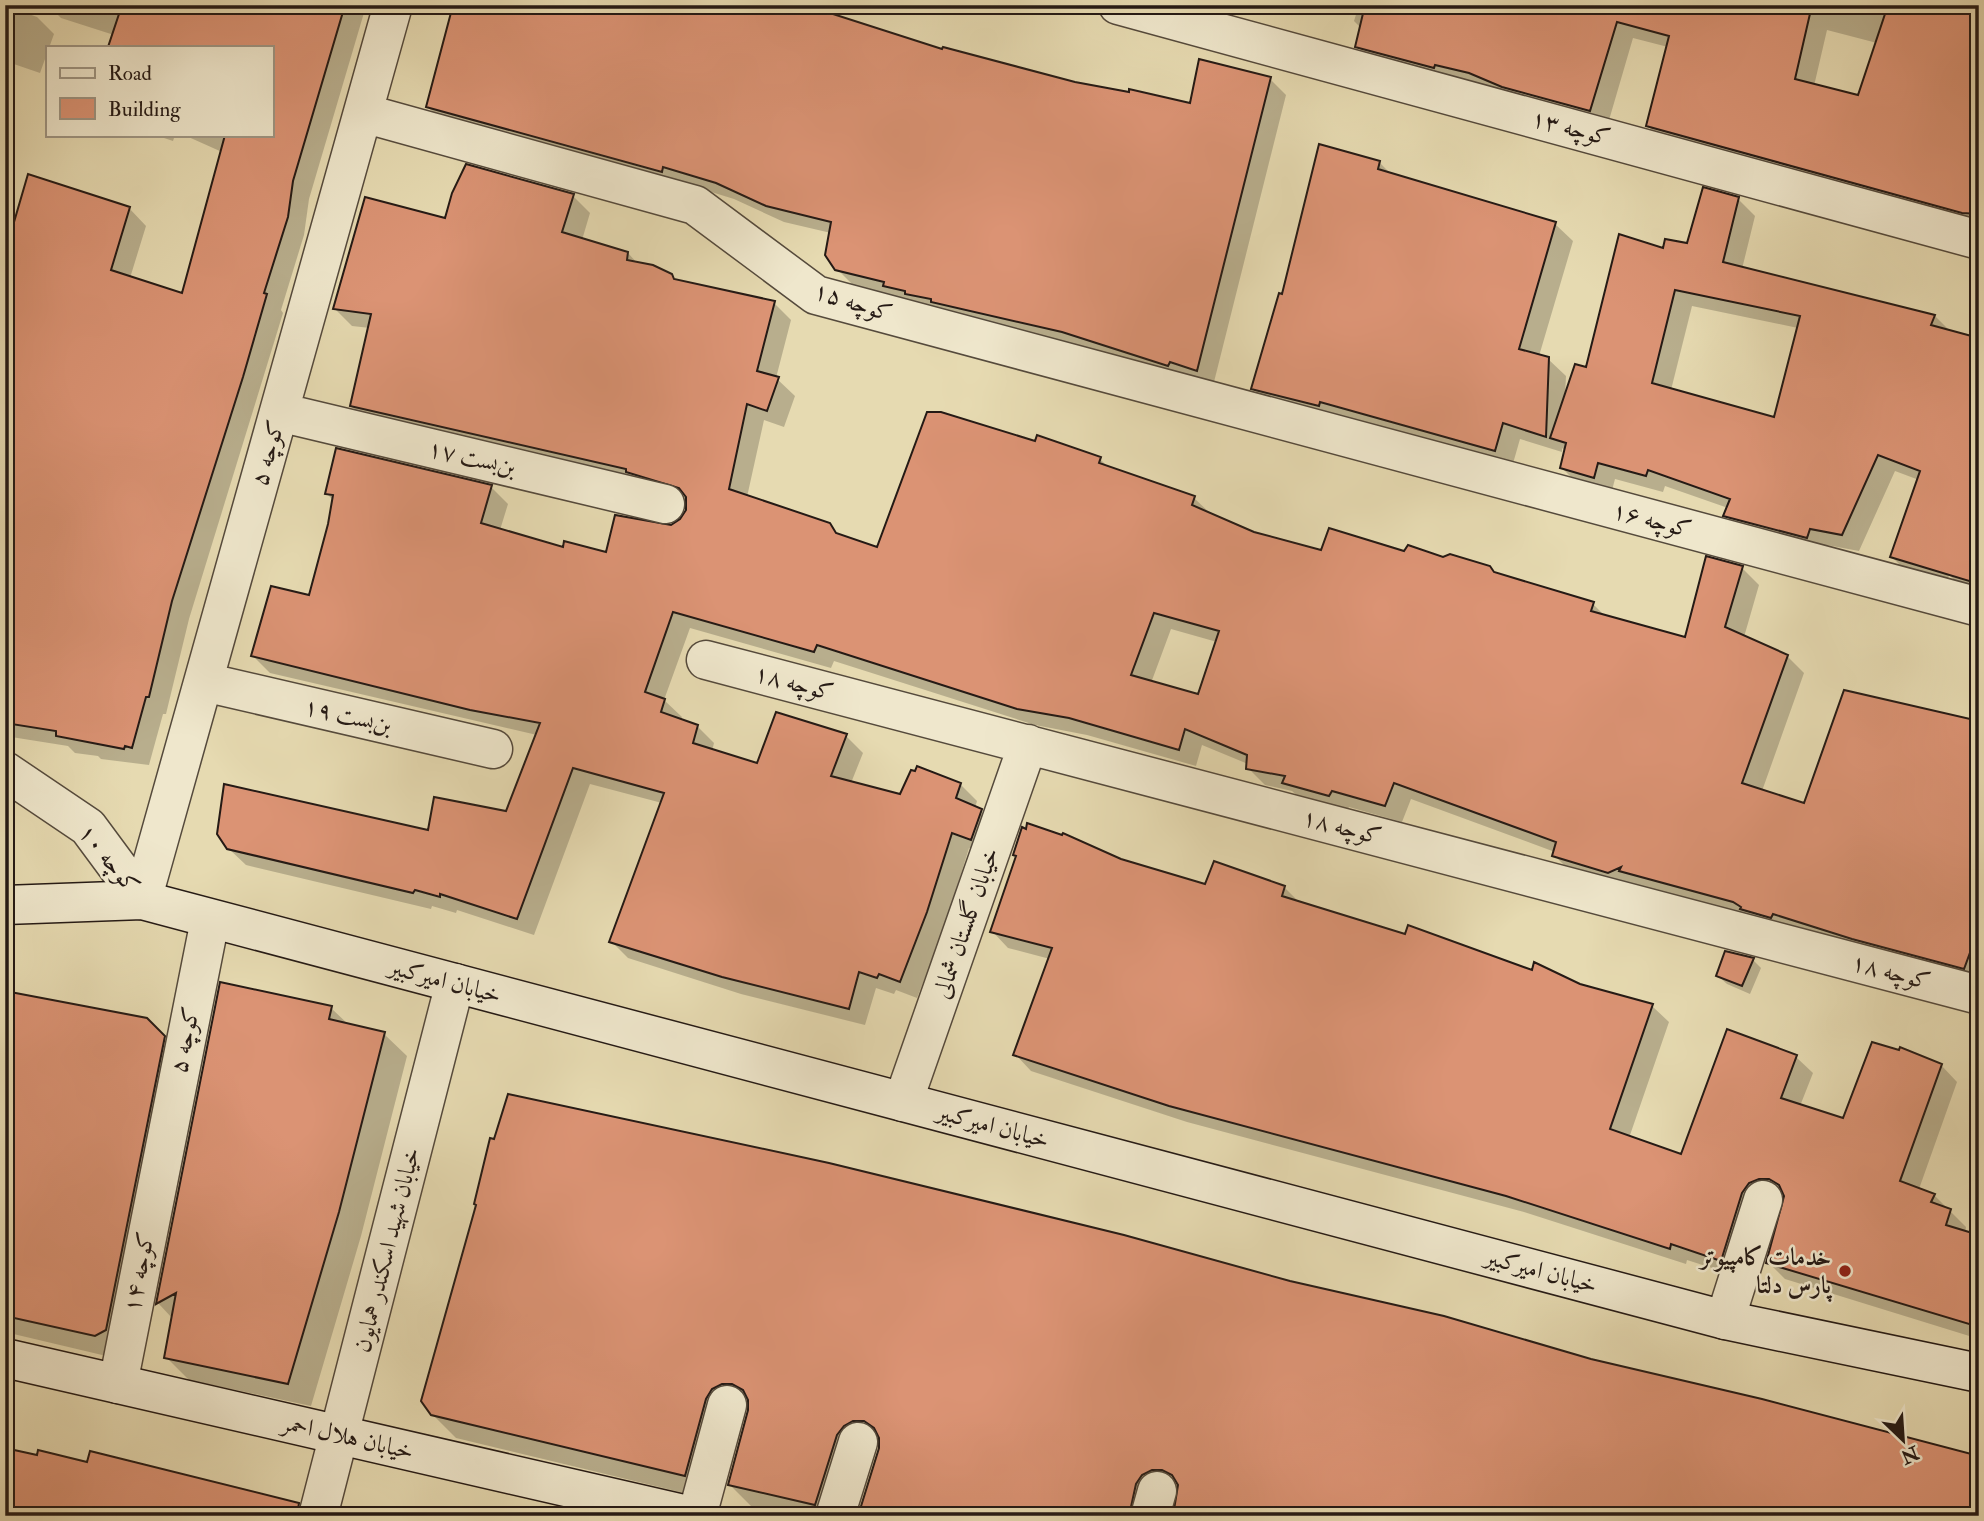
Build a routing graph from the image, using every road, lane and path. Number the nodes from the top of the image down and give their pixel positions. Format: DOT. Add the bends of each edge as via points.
graph roads {
  1 [pos="393,5"];
  2 [pos="1118,5"];
  3 [pos="1227,20"];
  4 [pos="363,113"];
  5 [pos="1979,240"];
  6 [pos="279,412"];
  7 [pos="1326,432"];
  8 [pos="665,504"];
  9 [pos="1979,607"];
  10 [pos="706,660"];
  11 [pos="204,682"];
  12 [pos="1028,744"];
  13 [pos="492,749"];
  14 [pos="5,771"];
  15 [pos="142,900"];
  16 [pos="5,905"];
  17 [pos="210,920"];
  18 [pos="455,983"];
  19 [pos="1979,995"];
  20 [pos="903,1102"];
  21 [pos="160,1160"];
  22 [pos="1763,1200"];
  23 [pos="1725,1320"];
  24 [pos="5,1358"];
  25 [pos="1979,1373"];
  26 [pos="118,1384"];
  27 [pos="727,1405"];
  28 [pos="340,1436"];
  29 [pos="858,1442"];
  30 [pos="318,1516"];
  31 [pos="694,1516"];
  32 [pos="835,1516"];
  1 -- 4 [label="street, کوچه ۵"];
  2 -- 3 [label="street"];
  3 -- 5 [label="street, کوچه ۱۳"];
  4 -- 6 [label="street, کوچه ۵"];
  4 -- 7 [label="street, کوچه ۱۵" via="695,205 816,295"];
  6 -- 8 [label="street, بن‌بست ۱۷"];
  6 -- 11 [label="street, کوچه ۵"];
  7 -- 9 [label="street, کوچه ۱۶"];
  10 -- 12 [label="street, کوچه ۱۸"];
  11 -- 13 [label="street, بن‌بست ۱۹"];
  11 -- 15 [label="street, کوچه ۵"];
  12 -- 19 [label="street, کوچه ۱۸"];
  12 -- 20 [label="street, خیابان گلستان شمالی"];
  14 -- 15 [label="street, کوچه ۱۰" via="88,827"];
  15 -- 16 [label="street, خیابان امیرکبیر"];
  15 -- 17 [label="street, خیابان امیرکبیر"];
  17 -- 18 [label="street, خیابان امیرکبیر"];
  17 -- 21 [label="street, کوچه ۵"];
  18 -- 20 [label="street, خیابان امیرکبیر"];
  18 -- 28 [label="street, خیابان شهید اسکندر همایون"];
  20 -- 23 [label="street, خیابان امیرکبیر"];
  21 -- 26 [label="street, کوچه ۱۴"];
  22 -- 23 [label="street"];
  23 -- 25 [label="street, خیابان امیرکبیر"];
  24 -- 26 [label="street, خیابان هلال احمر"];
  26 -- 28 [label="street, خیابان هلال احمر"];
  27 -- 31 [label="street"];
  28 -- 30 [label="street, خیابان شهید اسکندر همایون"];
  28 -- 31 [label="street, خیابان هلال احمر"];
  29 -- 32 [label="street"];
}
